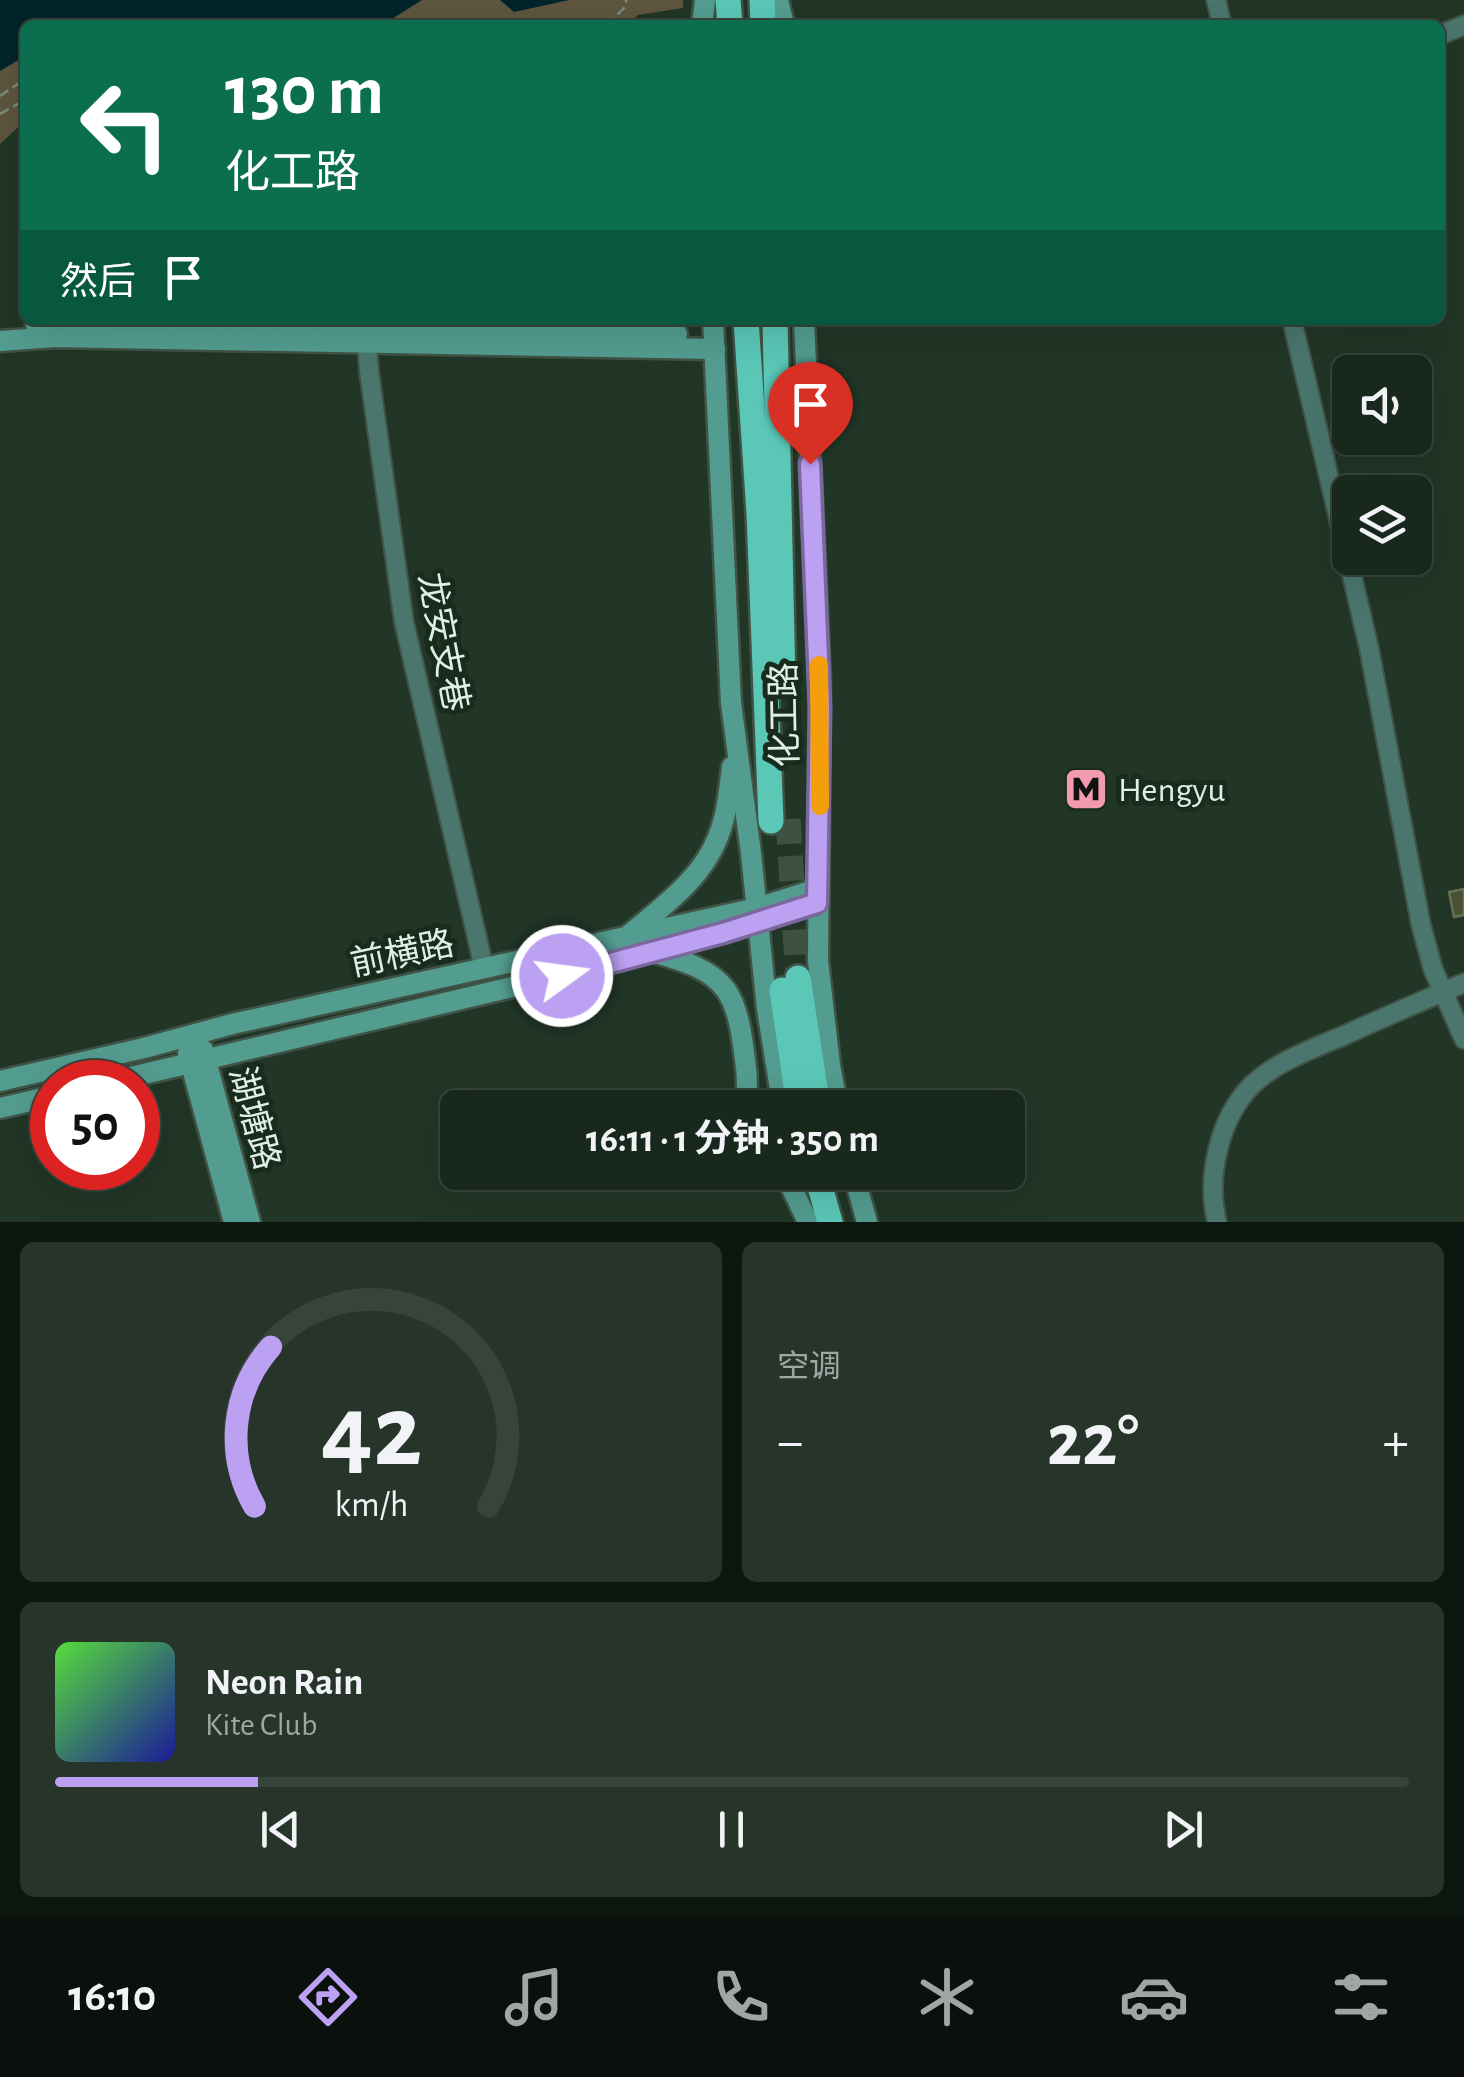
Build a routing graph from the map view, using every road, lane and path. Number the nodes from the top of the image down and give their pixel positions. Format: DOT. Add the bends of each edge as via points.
graph roads {
  1 [pos="626,0"];
  2 [pos="612,20"];
  3 [pos="32,325"];
  4 [pos="116,325"];
  5 [pos="746,325"];
  6 [pos="775,325"];
  7 [pos="804,325"];
  8 [pos="1293,325"];
  9 [pos="0,328"];
  10 [pos="366,333"];
  11 [pos="714,335"];
  12 [pos="0,340"];
  13 [pos="735,740"];
  14 [pos="817,896"];
  15 [pos="758,915"];
  16 [pos="628,936"];
  17 [pos="654,952"];
  18 [pos="484,968"];
  19 [pos="781,976"];
  20 [pos="1464,983"];
  21 [pos="1442,992"];
  22 [pos="190,1034"];
  23 [pos="1464,1039"];
  24 [pos="198,1062"];
  25 [pos="746,1069"];
  26 [pos="160,1071"];
  27 [pos="0,1081"];
  28 [pos="747,1090"];
  29 [pos="783,1090"];
  30 [pos="797,1090"];
  31 [pos="813,1090"];
  32 [pos="835,1090"];
  33 [pos="30,1101"];
  34 [pos="0,1108"];
  35 [pos="793,1190"];
  36 [pos="802,1190"];
  37 [pos="821,1190"];
  38 [pos="838,1190"];
  39 [pos="858,1190"];
  40 [pos="234,1222"];
  41 [pos="250,1222"];
  42 [pos="810,1222"];
  43 [pos="830,1222"];
  44 [pos="847,1222"];
  45 [pos="868,1222"];
  46 [pos="1217,1222"];
  1 -- 2 [label="path"];
  3 -- 9 [label="main road"];
  4 -- 10 [label="main road"];
  5 -- 6 [label="highway, 化工路" via="779,820"];
  7 -- 14 [label="main road, 化工路" via="820,680"];
  8 -- 21 [label="street" via="1375,676 1416,902"];
  10 -- 11 [label="main road"];
  10 -- 12 [label="main road"];
  10 -- 18 [label="street, 龙安支巷" via="404,622"];
  11 -- 13 [label="main road"];
  13 -- 15 [label="main road"];
  13 -- 16 [label="main road" via="727,805 711,853"];
  14 -- 15 [label="main road, 前横路"];
  14 -- 32 [label="main road, 化工路" via="822,1011"];
  15 -- 16 [label="main road, 前横路"];
  15 -- 17 [label="main road, 前横路"];
  15 -- 19 [label="main road"];
  16 -- 18 [label="main road, 前横路"];
  17 -- 24 [label="main road, 前横路"];
  17 -- 25 [label="main road" via="687,962 726,990"];
  18 -- 22 [label="main road, 前横路"];
  19 -- 25 [label="main road"];
  19 -- 29 [label="main road"];
  19 -- 30 [label="highway"];
  19 -- 31 [label="highway"];
  20 -- 21 [label="street"];
  21 -- 23 [label="street"];
  21 -- 46 [label="street" via="1289,1059 1250,1087 1220,1147 1213,1188"];
  22 -- 24 [label="main road, 湖塘路"];
  22 -- 27 [label="main road, 前横路"];
  24 -- 26 [label="main road, 前横路"];
  24 -- 40 [label="main road, 湖塘路"];
  24 -- 41 [label="main road, 湖塘路"];
  25 -- 28 [label="main road"];
  33 -- 34 [label="main road"];
  35 -- 42 [label="main road"];
  36 -- 42 [label="main road"];
  37 -- 43 [label="highway"];
  38 -- 44 [label="highway"];
  39 -- 45 [label="main road"];
}
